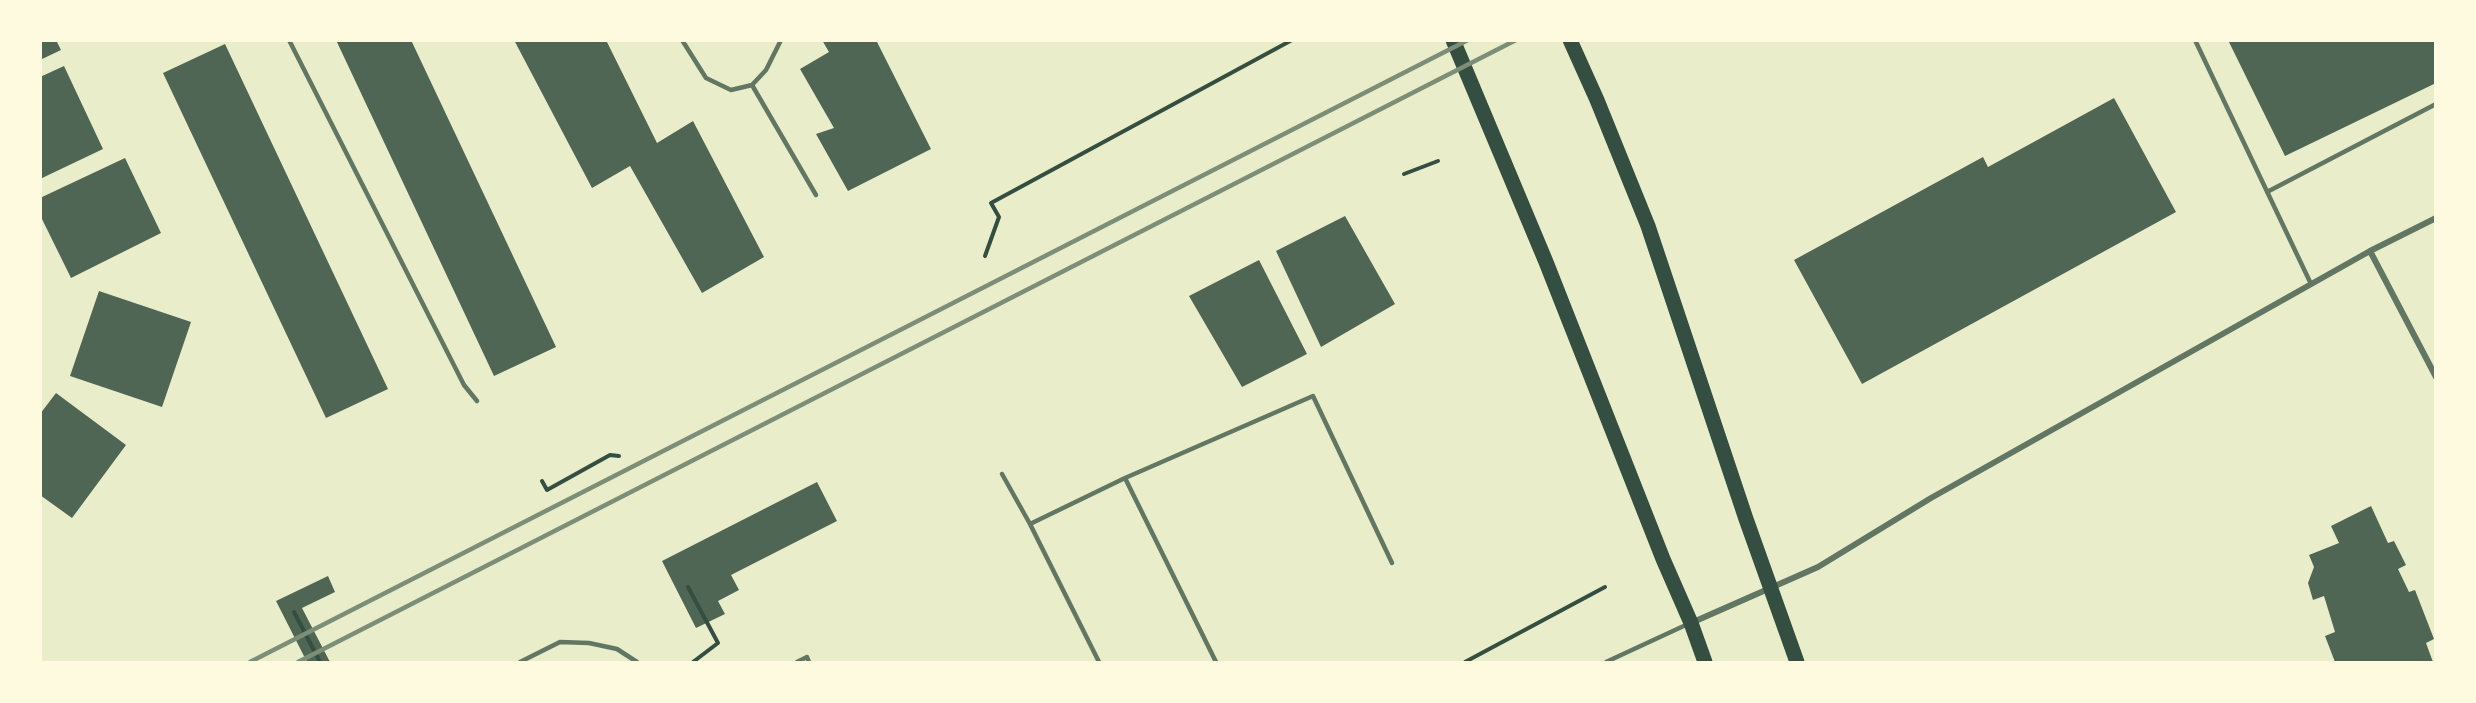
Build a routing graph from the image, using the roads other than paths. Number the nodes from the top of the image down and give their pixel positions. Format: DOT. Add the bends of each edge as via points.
graph roads {
  1 [pos="289,40"];
  2 [pos="682,40"];
  3 [pos="781,40"];
  4 [pos="1453,40"];
  5 [pos="1570,40"];
  6 [pos="2195,40"];
  7 [pos="752,85"];
  8 [pos="2436,104"];
  9 [pos="2266,192"];
  10 [pos="816,195"];
  11 [pos="2436,218"];
  12 [pos="2370,250"];
  13 [pos="2311,284"];
  14 [pos="2436,377"];
  15 [pos="477,401"];
  16 [pos="1002,474"];
  17 [pos="1125,478"];
  18 [pos="1030,524"];
  19 [pos="1392,563"];
  20 [pos="1771,587"];
  21 [pos="1691,623"];
  22 [pos="520,663"];
  23 [pos="637,663"];
  24 [pos="797,663"];
  25 [pos="809,663"];
  26 [pos="1099,663"];
  27 [pos="1216,663"];
  28 [pos="1606,663"];
  29 [pos="1705,663"];
  30 [pos="1797,663"];
  1 -- 15 [label="lane" via="464,386"];
  2 -- 7 [label="lane" via="706,78 731,90"];
  3 -- 7 [label="lane" via="766,70"];
  4 -- 21 [label="main road"];
  5 -- 20 [label="main road" via="1648,226"];
  6 -- 9 [label="lane"];
  7 -- 10 [label="lane"];
  8 -- 9 [label="lane"];
  9 -- 13 [label="lane"];
  11 -- 12 [label="street"];
  12 -- 13 [label="street"];
  12 -- 14 [label="street"];
  13 -- 20 [label="street" via="1931,498 1818,567"];
  16 -- 18 [label="lane"];
  17 -- 18 [label="lane"];
  17 -- 19 [label="lane" via="1313,396"];
  17 -- 27 [label="lane"];
  18 -- 26 [label="lane"];
  20 -- 21 [label="street"];
  20 -- 30 [label="main road"];
  21 -- 28 [label="lane"];
  21 -- 29 [label="main road"];
  22 -- 23 [label="lane" via="560,642 617,649"];
  24 -- 25 [label="lane" via="807,657"];
}
